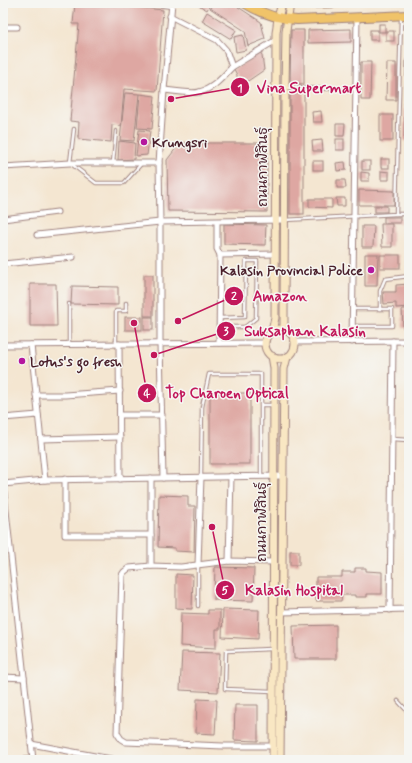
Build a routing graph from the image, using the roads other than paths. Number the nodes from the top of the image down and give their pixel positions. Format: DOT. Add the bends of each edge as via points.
graph roads {
  1 [pos="141,3"];
  2 [pos="244,3"];
  3 [pos="286,3"];
  4 [pos="340,3"];
  5 [pos="172,5"];
  6 [pos="405,15"];
  7 [pos="170,16"];
  8 [pos="357,17"];
  9 [pos="278,18"];
  10 [pos="288,19"];
  11 [pos="3,27"];
  12 [pos="17,27"];
  13 [pos="276,40"];
  14 [pos="232,66"];
  15 [pos="285,88"];
  16 [pos="356,88"];
  17 [pos="164,90"];
  18 [pos="74,129"];
  19 [pos="116,131"];
  20 [pos="113,163"];
  21 [pos="142,163"];
  22 [pos="159,163"];
  23 [pos="70,164"];
  24 [pos="3,167"];
  25 [pos="57,212"];
  26 [pos="396,214"];
  27 [pos="409,214"];
  28 [pos="354,216"];
  29 [pos="3,219"];
  30 [pos="275,220"];
  31 [pos="284,220"];
  32 [pos="160,222"];
  33 [pos="217,222"];
  34 [pos="37,235"];
  35 [pos="275,254"];
  36 [pos="220,255"];
  37 [pos="73,257"];
  38 [pos="3,264"];
  39 [pos="409,276"];
  40 [pos="126,303"];
  41 [pos="69,304"];
  42 [pos="352,309"];
  43 [pos="380,309"];
  44 [pos="219,318"];
  45 [pos="352,326"];
  46 [pos="219,327"];
  47 [pos="287,330"];
  48 [pos="272,331"];
  49 [pos="409,341"];
  50 [pos="295,342"];
  51 [pos="352,342"];
  52 [pos="393,342"];
  53 [pos="219,343"];
  54 [pos="265,343"];
  55 [pos="118,344"];
  56 [pos="160,344"];
  57 [pos="3,345"];
  58 [pos="31,345"];
  59 [pos="69,345"];
  60 [pos="272,356"];
  61 [pos="287,357"];
  62 [pos="120,391"];
  63 [pos="36,395"];
  64 [pos="261,405"];
  65 [pos="274,405"];
  66 [pos="38,415"];
  67 [pos="120,415"];
  68 [pos="162,415"];
  69 [pos="3,418"];
  70 [pos="120,437"];
  71 [pos="41,439"];
  72 [pos="392,439"];
  73 [pos="409,440"];
  74 [pos="231,476"];
  75 [pos="261,476"];
  76 [pos="274,476"];
  77 [pos="283,476"];
  78 [pos="201,477"];
  79 [pos="151,478"];
  80 [pos="163,478"];
  81 [pos="65,479"];
  82 [pos="120,479"];
  83 [pos="45,480"];
  84 [pos="3,483"];
  85 [pos="151,535"];
  86 [pos="230,561"];
  87 [pos="274,562"];
  88 [pos="198,565"];
  89 [pos="151,566"];
  90 [pos="198,606"];
  91 [pos="409,609"];
  92 [pos="390,610"];
  93 [pos="282,612"];
  94 [pos="274,649"];
  95 [pos="3,677"];
  96 [pos="24,678"];
  97 [pos="273,691"];
  98 [pos="398,701"];
  99 [pos="409,713"];
  100 [pos="31,744"];
  101 [pos="273,746"];
  102 [pos="33,759"];
  103 [pos="23,760"];
  104 [pos="115,760"];
  105 [pos="273,760"];
  106 [pos="280,760"];
  1 -- 5 [label="lane"];
  2 -- 9 [label="main road"];
  3 -- 4 [label="main road"];
  3 -- 9 [label="main road, ถนนกาฬสินธุ์"];
  3 -- 10 [label="main road, ถนนกาฬสินธุ์"];
  5 -- 7 [label="street"];
  6 -- 8 [label="main road"];
  6 -- 26 [label="lane"];
  7 -- 14 [label="street" via="217,40 226,50"];
  7 -- 17 [label="street"];
  8 -- 10 [label="main road"];
  8 -- 16 [label="street"];
  9 -- 10 [label="main road"];
  9 -- 13 [label="main road, ถนนกาฬสินธุ์"];
  10 -- 15 [label="main road, ถนนกาฬสินธุ์"];
  11 -- 12 [label="street"];
  13 -- 14 [label="street"];
  13 -- 30 [label="main road, ถนนกาฬสินธุ์"];
  14 -- 17 [label="street" via="221,79 198,93"];
  15 -- 16 [label="lane"];
  15 -- 31 [label="main road, ถนนกาฬสินธุ์"];
  16 -- 28 [label="street"];
  17 -- 22 [label="street"];
  18 -- 23 [label="lane"];
  19 -- 20 [label="lane"];
  20 -- 21 [label="street"];
  20 -- 23 [label="street"];
  21 -- 22 [label="street"];
  21 -- 23 [label="lane" via="124,183 96,183"];
  22 -- 32 [label="street"];
  23 -- 24 [label="street"];
  25 -- 29 [label="street"];
  26 -- 27 [label="lane"];
  26 -- 28 [label="lane"];
  28 -- 31 [label="lane"];
  28 -- 42 [label="street"];
  30 -- 31 [label="street"];
  30 -- 33 [label="street"];
  30 -- 35 [label="main road, ถนนกาฬสินธุ์"];
  31 -- 47 [label="main road, ถนนกาฬสินธุ์" via="284,325"];
  32 -- 33 [label="street"];
  32 -- 34 [label="street"];
  32 -- 56 [label="street"];
  33 -- 36 [label="street" via="217,248"];
  35 -- 36 [label="street"];
  35 -- 48 [label="main road, ถนนกาฬสินธุ์" via="275,318"];
  36 -- 44 [label="street"];
  37 -- 38 [label="street"];
  39 -- 43 [label="lane" via="385,279 380,291"];
  40 -- 55 [label="lane" via="126,311 116,311"];
  41 -- 59 [label="lane"];
  42 -- 43 [label="lane"];
  42 -- 45 [label="street"];
  43 -- 45 [label="lane" via="392,308 392,326"];
  44 -- 46 [label="street"];
  44 -- 46 [label="lane" via="245,317 246,261 257,261 256,318 245,327"];
  45 -- 51 [label="street"];
  46 -- 53 [label="street"];
  47 -- 48 [label="main road"];
  47 -- 50 [label="main road"];
  48 -- 54 [label="main road"];
  49 -- 52 [label="street"];
  50 -- 51 [label="street"];
  50 -- 61 [label="main road" via="292,352"];
  51 -- 52 [label="street"];
  52 -- 72 [label="street"];
  53 -- 54 [label="street"];
  53 -- 56 [label="street"];
  54 -- 60 [label="main road" via="266,350"];
  55 -- 56 [label="street"];
  55 -- 59 [label="street"];
  55 -- 62 [label="street"];
  56 -- 68 [label="street"];
  57 -- 58 [label="street"];
  58 -- 59 [label="street"];
  58 -- 63 [label="street"];
  60 -- 61 [label="main road"];
  60 -- 65 [label="main road, ถนนกาฬสินธุ์"];
  61 -- 77 [label="main road, ถนนกาฬสินธุ์" via="284,369"];
  62 -- 63 [label="street"];
  62 -- 67 [label="street"];
  63 -- 66 [label="street"];
  64 -- 65 [label="lane"];
  64 -- 75 [label="lane"];
  64 -- 78 [label="lane" via="261,374 209,374 202,407"];
  65 -- 76 [label="main road, ถนนกาฬสินธุ์"];
  66 -- 69 [label="street"];
  66 -- 71 [label="street"];
  67 -- 68 [label="street"];
  67 -- 70 [label="street"];
  68 -- 80 [label="street"];
  70 -- 71 [label="street"];
  70 -- 82 [label="street"];
  71 -- 83 [label="street"];
  72 -- 73 [label="lane"];
  72 -- 92 [label="street"];
  74 -- 75 [label="street"];
  74 -- 78 [label="street"];
  74 -- 86 [label="street"];
  75 -- 76 [label="street"];
  76 -- 77 [label="street"];
  76 -- 87 [label="main road, ถนนกาฬสินธุ์"];
  77 -- 93 [label="main road, ถนนกาฬสินธุ์"];
  78 -- 80 [label="street"];
  78 -- 88 [label="street"];
  79 -- 80 [label="street"];
  79 -- 82 [label="street"];
  79 -- 85 [label="street"];
  81 -- 82 [label="street"];
  81 -- 83 [label="street"];
  81 -- 85 [label="street" via="65,535"];
  83 -- 84 [label="street"];
  84 -- 96 [label="street"];
  85 -- 89 [label="street"];
  86 -- 87 [label="street"];
  86 -- 88 [label="street"];
  87 -- 94 [label="main road, ถนนกาฬสินธุ์"];
  88 -- 89 [label="street"];
  88 -- 90 [label="lane"];
  89 -- 101 [label="street" via="129,568 122,575 117,733 121,740 140,743"];
  91 -- 92 [label="street"];
  92 -- 93 [label="street"];
  93 -- 106 [label="main road, ถนนกาฬสินธุ์"];
  94 -- 97 [label="main road, ถนนกาฬสินธุ์"];
  94 -- 97 [label="lane" via="226,650 225,689"];
  95 -- 96 [label="street"];
  96 -- 100 [label="street"];
  97 -- 101 [label="main road, ถนนกาฬสินธุ์"];
  98 -- 99 [label="lane"];
  100 -- 102 [label="street"];
  100 -- 104 [label="street"];
  101 -- 105 [label="main road, ถนนกาฬสินธุ์"];
  102 -- 103 [label="street"];
}
